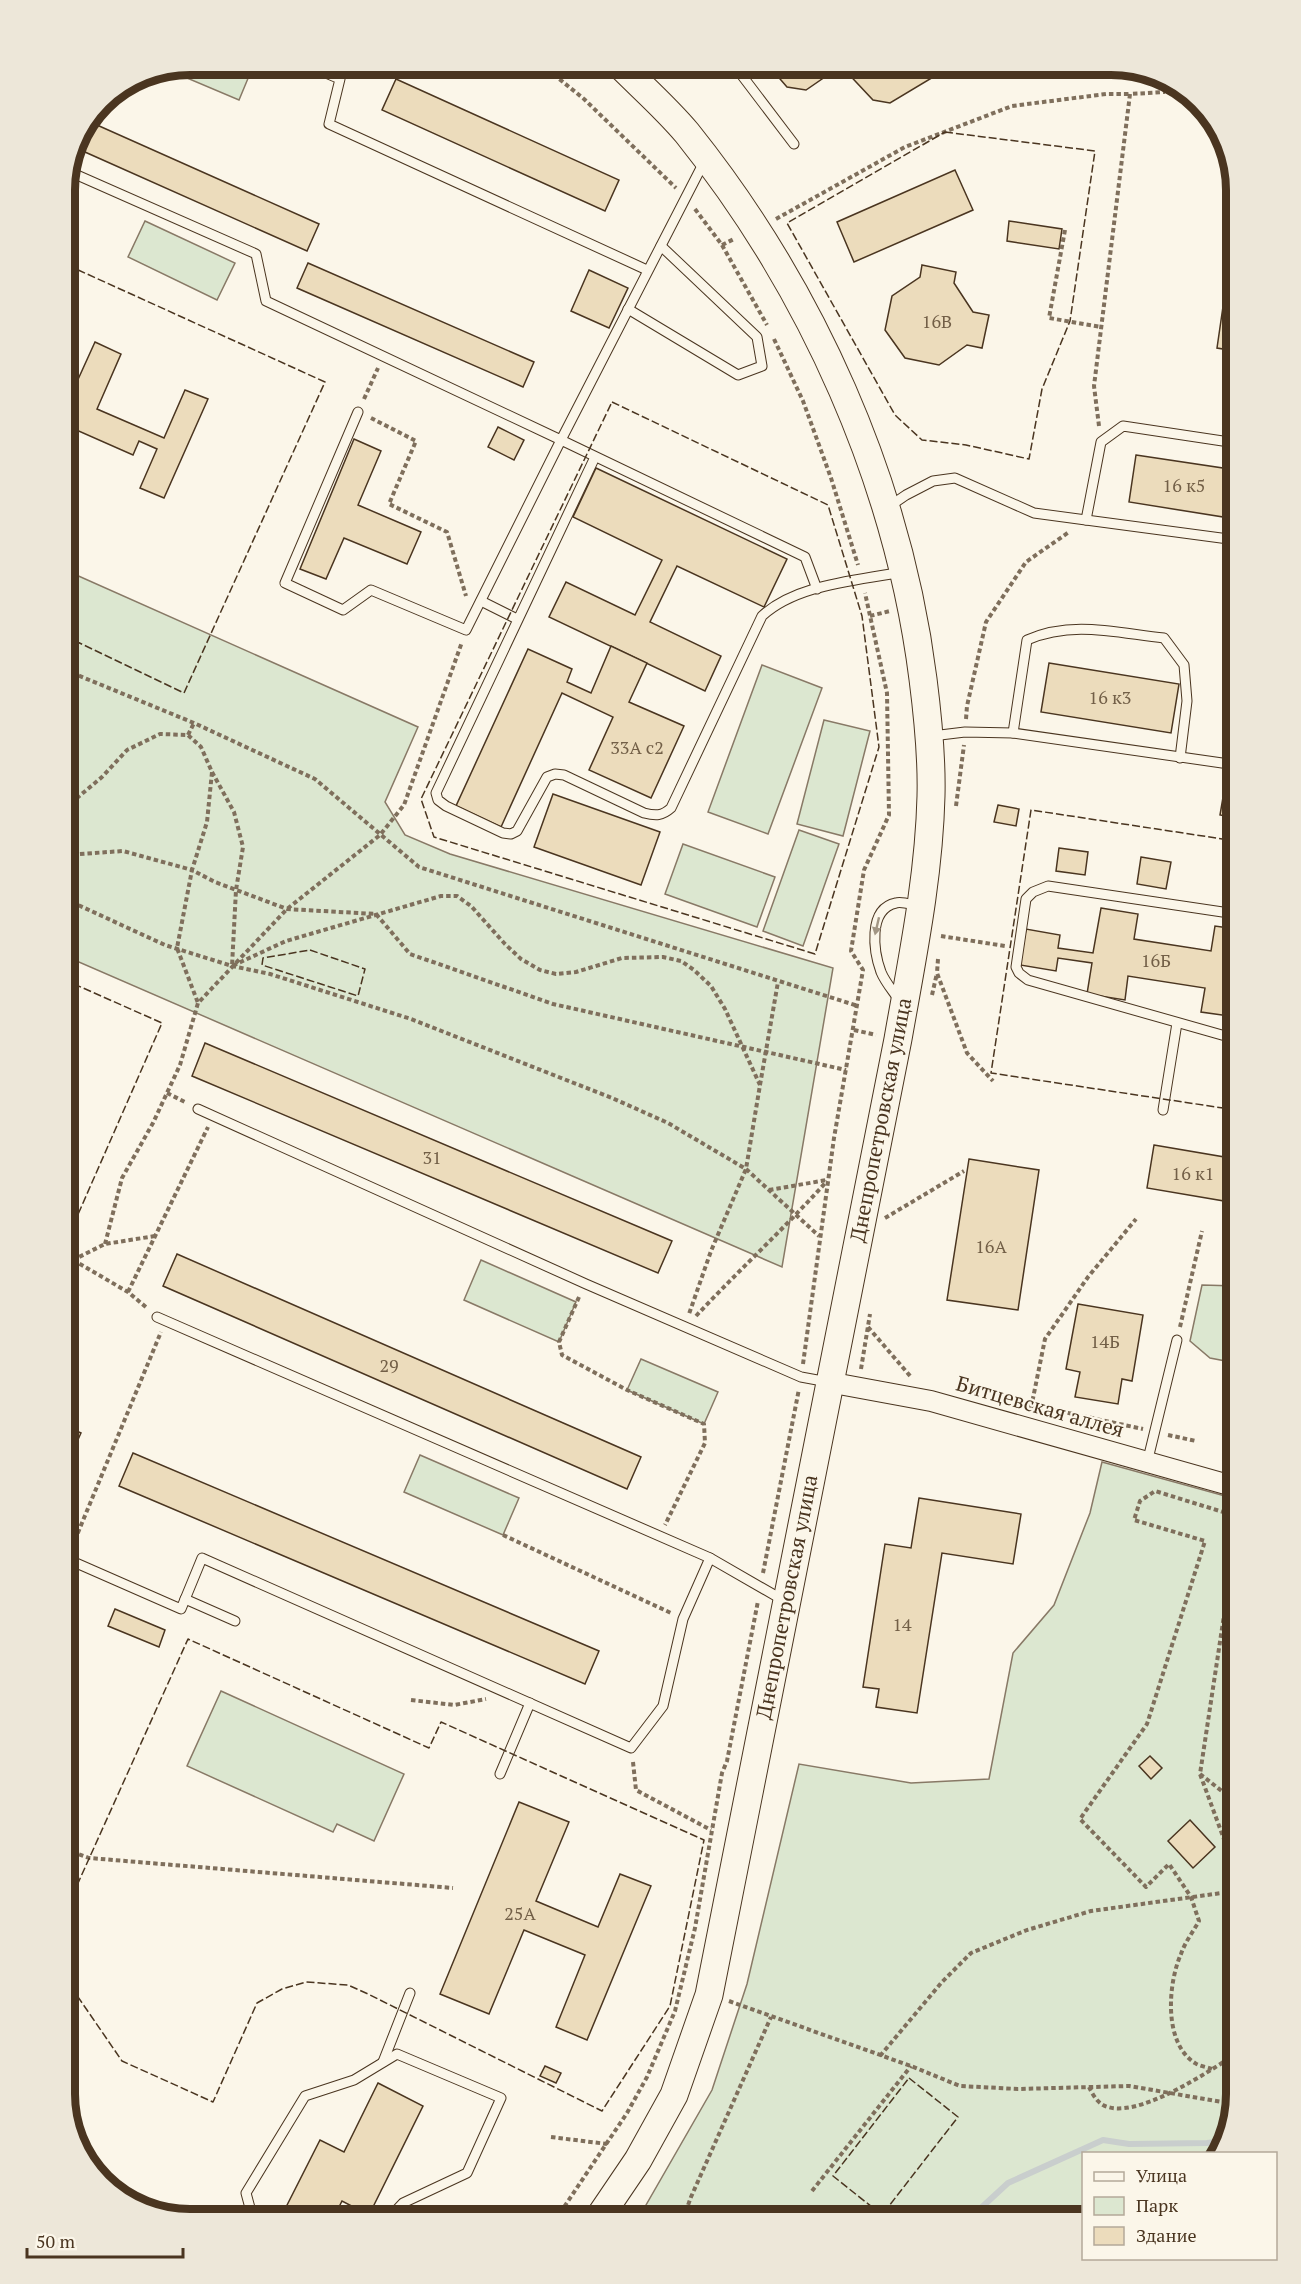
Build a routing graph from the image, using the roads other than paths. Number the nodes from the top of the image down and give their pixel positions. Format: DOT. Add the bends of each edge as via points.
graph roads {
  1 [pos="331,75"];
  2 [pos="630,75"];
  3 [pos="742,75"];
  4 [pos="794,144"];
  5 [pos="706,158"];
  6 [pos="76,174"];
  7 [pos="661,246"];
  8 [pos="647,270"];
  9 [pos="628,309"];
  10 [pos="358,412"];
  11 [pos="561,440"];
  12 [pos="1226,441"];
  13 [pos="595,457"];
  14 [pos="886,508"];
  15 [pos="1086,520"];
  16 [pos="1226,539"];
  17 [pos="903,571"];
  18 [pos="817,589"];
  19 [pos="481,601"];
  20 [pos="518,619"];
  21 [pos="1013,733"];
  22 [pos="930,736"];
  23 [pos="1180,758"];
  24 [pos="1226,764"];
  25 [pos="921,906"];
  26 [pos="1226,913"];
  27 [pos="904,1008"];
  28 [pos="1178,1023"];
  29 [pos="1226,1036"];
  30 [pos="198,1109"];
  31 [pos="1163,1110"];
  32 [pos="157,1317"];
  33 [pos="1177,1340"];
  34 [pos="828,1382"];
  35 [pos="1147,1463"];
  36 [pos="1226,1484"];
  37 [pos="710,1558"];
  38 [pos="75,1564"];
  39 [pos="185,1599"];
  40 [pos="786,1601"];
  41 [pos="236,1621"];
  42 [pos="530,1703"];
  43 [pos="500,1774"];
  44 [pos="410,1993"];
  45 [pos="383,2062"];
  46 [pos="250,2209"];
  47 [pos="398,2209"];
  48 [pos="605,2209"];
  1 -- 8 [label="lane" via="340,79 329,124"];
  2 -- 5 [label="street, Днепропетровская улица"];
  3 -- 4 [label="lane"];
  5 -- 7 [label="lane"];
  5 -- 14 [label="street, Днепропетровская улица" via="756,229 812,324 840,385"];
  6 -- 11 [label="lane" via="256,254 266,301"];
  7 -- 8 [label="lane"];
  7 -- 9 [label="lane" via="758,337 762,366 738,375"];
  8 -- 9 [label="lane"];
  9 -- 11 [label="lane"];
  10 -- 19 [label="lane" via="285,583 343,610 371,590 466,630"];
  11 -- 13 [label="lane"];
  11 -- 19 [label="lane"];
  12 -- 15 [label="lane" via="1123,426 1101,442"];
  13 -- 18 [label="lane" via="805,556"];
  13 -- 20 [label="lane"];
  14 -- 15 [label="lane" via="933,481 955,478 1034,513"];
  14 -- 17 [label="street, Днепропетровская улица"];
  15 -- 16 [label="lane"];
  17 -- 18 [label="lane"];
  17 -- 22 [label="street, Днепропетровская улица" via="914,616"];
  18 -- 20 [label="lane" via="787,598 762,616 671,808 656,816 644,813 555,774 547,777 522,826 511,834 446,806 438,800 436,792"];
  19 -- 20 [label="lane"];
  21 -- 22 [label="lane"];
  21 -- 23 [label="lane"];
  21 -- 23 [label="lane" via="1027,640 1046,631 1072,628 1164,638 1184,665 1187,701"];
  22 -- 25 [label="street, Днепропетровская улица" via="931,796"];
  23 -- 24 [label="lane"];
  25 -- 27 [label="street, Днепропетровская улица"];
  25 -- 27 [label="lane, one-way" via="897,902 885,908 877,920 874,942 882,973"];
  26 -- 28 [label="lane" via="1048,886 1026,899 1016,967 1023,977"];
  27 -- 34 [label="street, Днепропетровская улица"];
  28 -- 29 [label="lane"];
  28 -- 31 [label="lane"];
  30 -- 34 [label="lane" via="685,1327 801,1377"];
  32 -- 37 [label="lane"];
  33 -- 35 [label="lane"];
  34 -- 35 [label="street, Битцевская аллея" via="931,1401"];
  34 -- 40 [label="street, Днепропетровская улица"];
  35 -- 36 [label="street, Битцевская аллея"];
  37 -- 40 [label="lane"];
  37 -- 42 [label="lane" via="683,1619 663,1706 631,1748"];
  38 -- 39 [label="lane" via="181,1609"];
  39 -- 41 [label="lane"];
  39 -- 42 [label="lane" via="202,1558"];
  40 -- 48 [label="street, Днепропетровская улица" via="708,1995 674,2095"];
  42 -- 43 [label="lane"];
  44 -- 45 [label="lane"];
  45 -- 46 [label="lane" via="354,2080 305,2096 246,2193"];
  45 -- 47 [label="lane" via="397,2054 501,2098 467,2173"];
}
